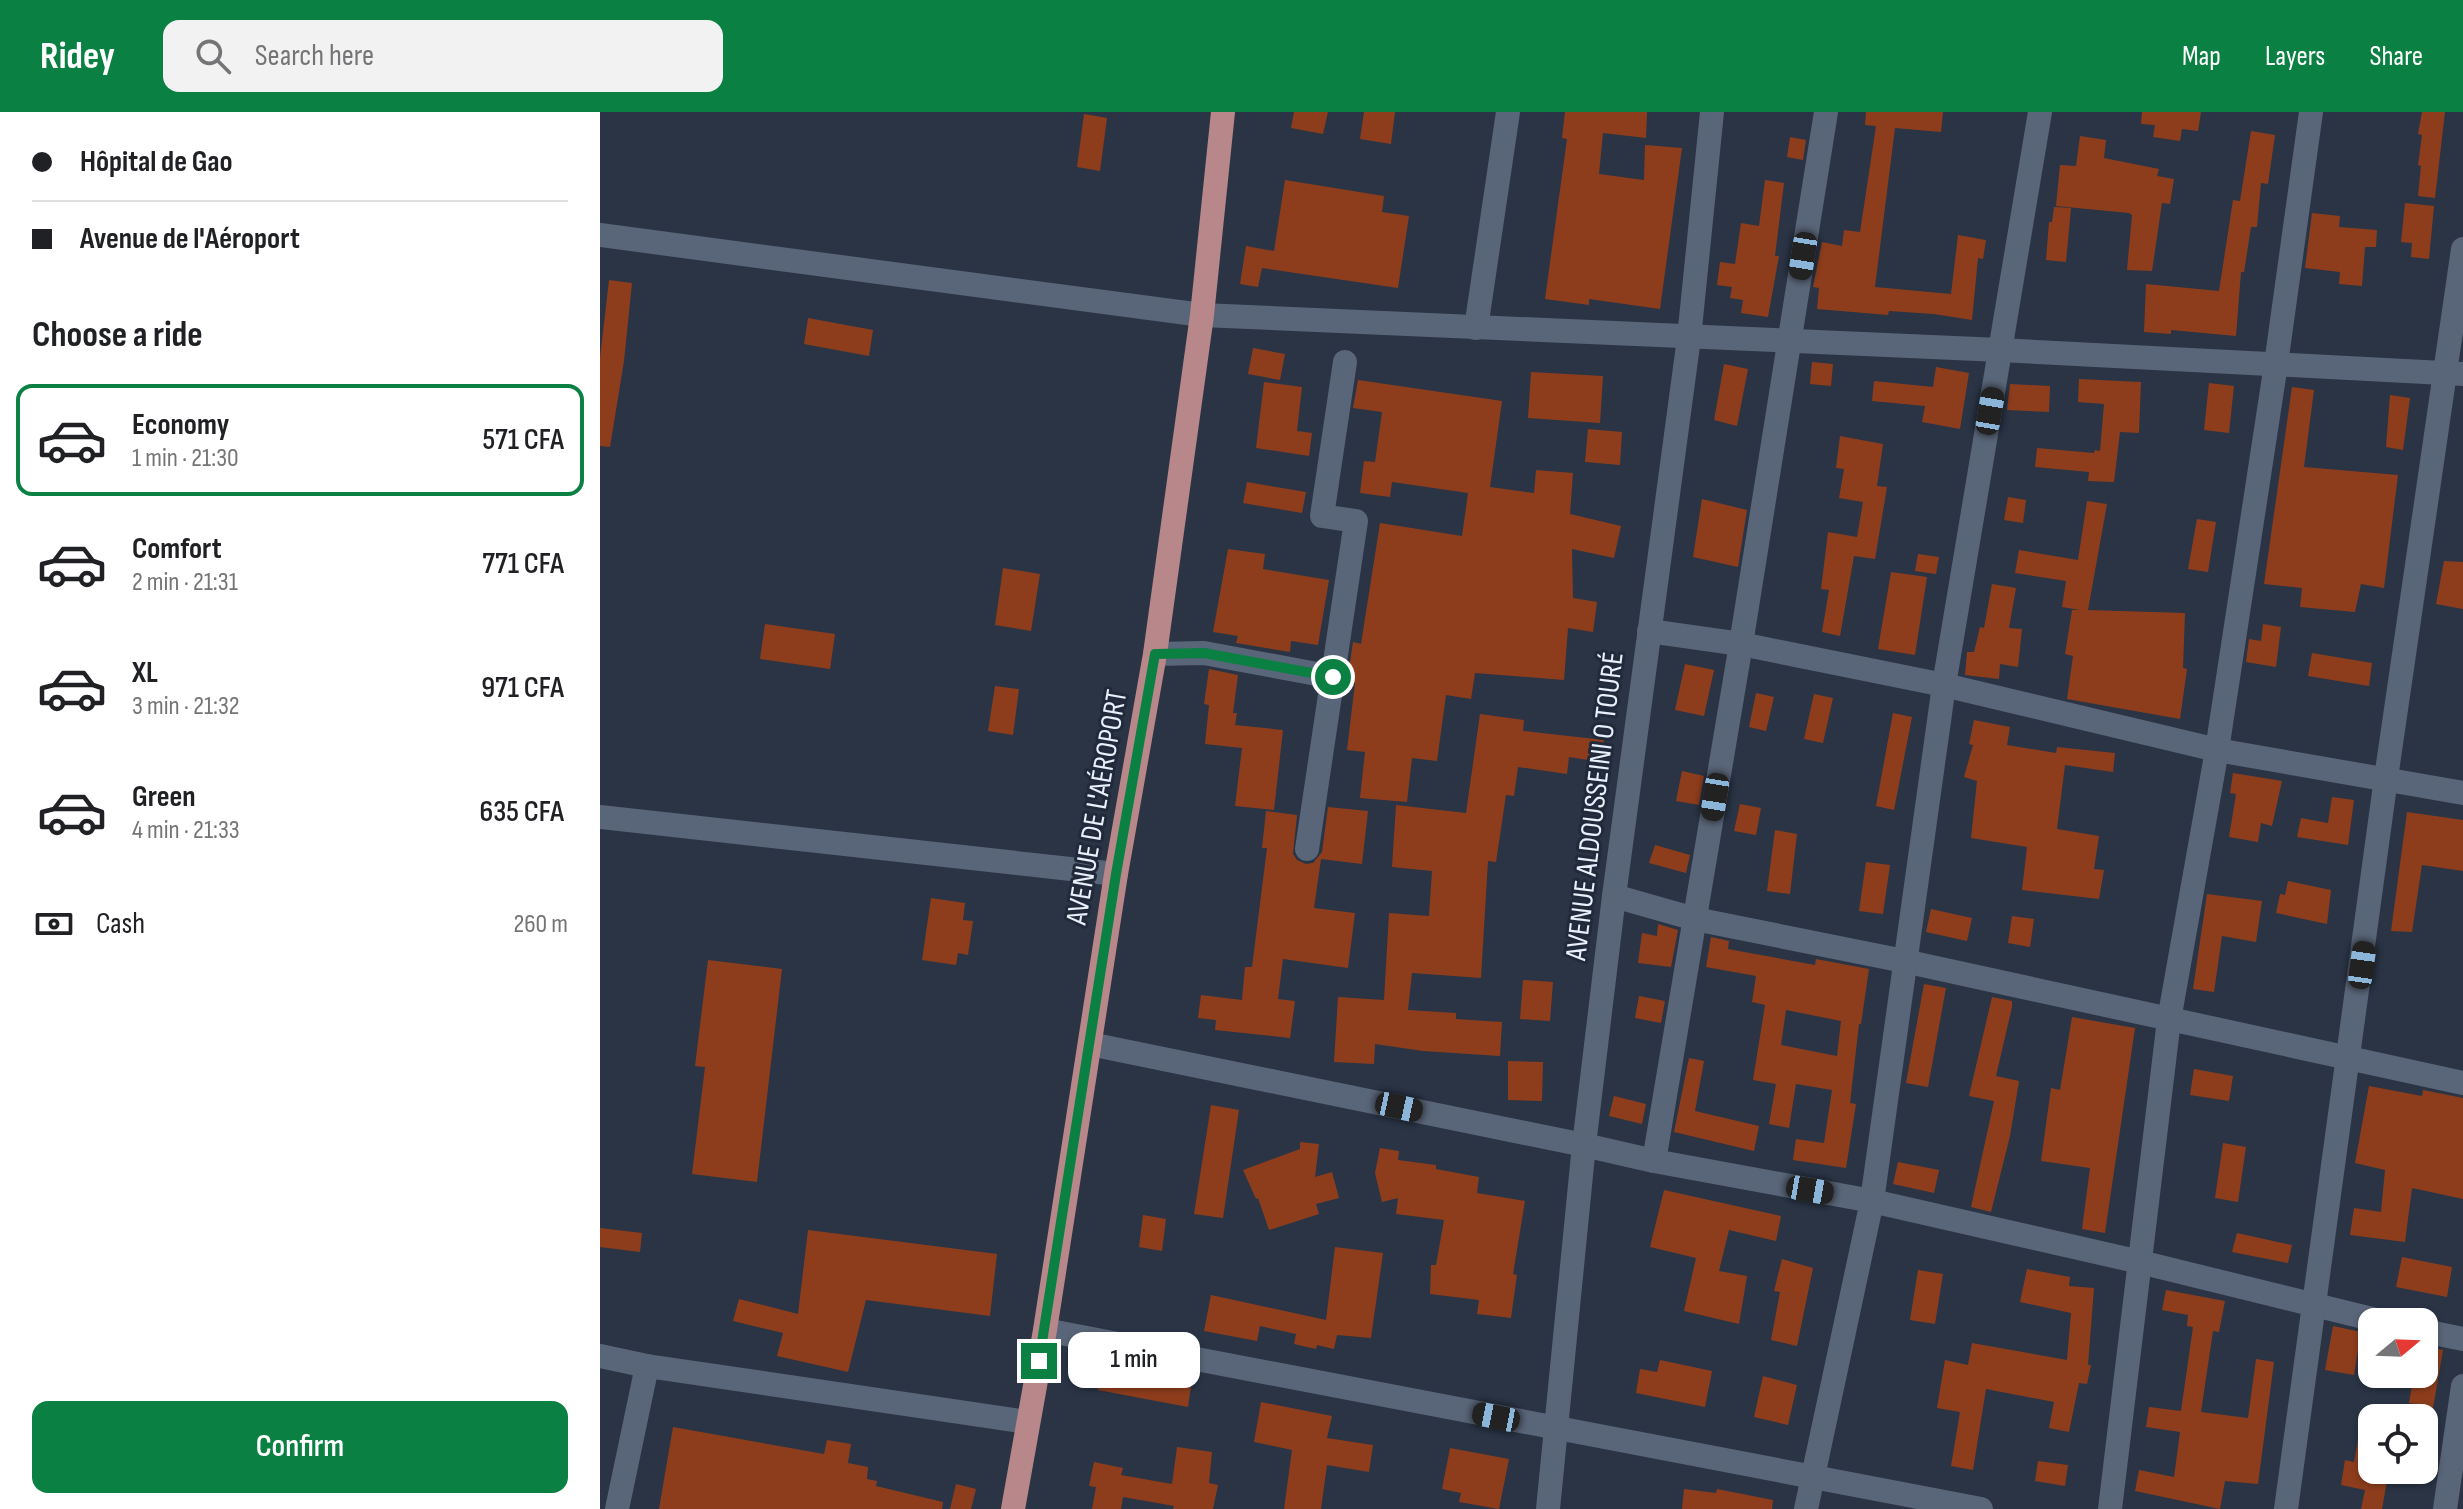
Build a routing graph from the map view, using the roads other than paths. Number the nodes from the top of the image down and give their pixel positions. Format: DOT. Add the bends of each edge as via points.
graph roads {
  1 [pos="1223,112"];
  2 [pos="1508,112"];
  3 [pos="1712,112"];
  4 [pos="1826,112"];
  5 [pos="2040,112"];
  6 [pos="2311,112"];
  7 [pos="600,235"];
  8 [pos="2463,249"];
  9 [pos="1202,315"];
  10 [pos="1476,328"];
  11 [pos="1689,338"];
  12 [pos="1790,343"];
  13 [pos="2000,350"];
  14 [pos="1345,362"];
  15 [pos="2276,364"];
  16 [pos="2454,374"];
  17 [pos="1649,631"];
  18 [pos="1741,644"];
  19 [pos="1155,654"];
  20 [pos="1333,677"];
  21 [pos="1944,685"];
  22 [pos="2217,750"];
  23 [pos="2386,778"];
  24 [pos="2463,793"];
  25 [pos="600,817"];
  26 [pos="1307,849"];
  27 [pos="1116,874"];
  28 [pos="1614,896"];
  29 [pos="1695,919"];
  30 [pos="1904,961"];
  31 [pos="2169,1020"];
  32 [pos="1090,1044"];
  33 [pos="2350,1059"];
  34 [pos="2463,1083"];
  35 [pos="1584,1145"];
  36 [pos="1654,1161"];
  37 [pos="1872,1201"];
  38 [pos="2140,1262"];
  39 [pos="2315,1307"];
  40 [pos="2358,1316"];
  41 [pos="1045,1330"];
  42 [pos="2438,1334"];
  43 [pos="2463,1339"];
  44 [pos="600,1356"];
  45 [pos="647,1366"];
  46 [pos="2463,1386"];
  47 [pos="1027,1422"];
  48 [pos="1556,1429"];
  49 [pos="1812,1475"];
  50 [pos="617,1509"];
  51 [pos="1013,1509"];
  52 [pos="1548,1509"];
  53 [pos="1806,1509"];
  54 [pos="1981,1509"];
  55 [pos="2110,1509"];
  56 [pos="2286,1509"];
  57 [pos="2445,1509"];
  1 -- 9 [label="main road, AVENUE DE L'AÉROPORT"];
  2 -- 10 [label="street"];
  3 -- 11 [label="street, AVENUE ALDOUSSEINI O TOURÉ"];
  4 -- 12 [label="street"];
  5 -- 13 [label="street"];
  6 -- 15 [label="street"];
  7 -- 9 [label="street"];
  8 -- 16 [label="street"];
  9 -- 10 [label="street"];
  9 -- 19 [label="main road, AVENUE DE L'AÉROPORT"];
  10 -- 11 [label="street"];
  11 -- 12 [label="street"];
  11 -- 17 [label="street, AVENUE ALDOUSSEINI O TOURÉ"];
  12 -- 13 [label="street"];
  12 -- 18 [label="street"];
  13 -- 15 [label="street"];
  13 -- 21 [label="street"];
  14 -- 20 [label="street" via="1322,516 1356,521"];
  15 -- 16 [label="street"];
  15 -- 22 [label="street"];
  16 -- 23 [label="street"];
  17 -- 18 [label="street"];
  17 -- 28 [label="street, AVENUE ALDOUSSEINI O TOURÉ"];
  18 -- 21 [label="street"];
  18 -- 29 [label="street"];
  19 -- 20 [label="street" via="1204,653"];
  19 -- 27 [label="main road, AVENUE DE L'AÉROPORT"];
  20 -- 26 [label="street"];
  21 -- 22 [label="street"];
  21 -- 30 [label="street"];
  22 -- 23 [label="street"];
  22 -- 31 [label="street"];
  23 -- 24 [label="street"];
  23 -- 33 [label="street"];
  25 -- 27 [label="street"];
  27 -- 32 [label="main road, AVENUE DE L'AÉROPORT"];
  28 -- 29 [label="street"];
  28 -- 35 [label="street, AVENUE ALDOUSSEINI O TOURÉ"];
  29 -- 30 [label="street"];
  29 -- 36 [label="street"];
  30 -- 31 [label="street"];
  30 -- 37 [label="street"];
  31 -- 33 [label="street"];
  31 -- 38 [label="street"];
  32 -- 35 [label="street"];
  32 -- 41 [label="main road, AVENUE DE L'AÉROPORT"];
  33 -- 34 [label="street"];
  33 -- 39 [label="street"];
  35 -- 36 [label="street"];
  35 -- 48 [label="street, AVENUE ALDOUSSEINI O TOURÉ"];
  36 -- 37 [label="street"];
  37 -- 38 [label="street"];
  37 -- 49 [label="street"];
  38 -- 39 [label="street"];
  38 -- 55 [label="street"];
  39 -- 40 [label="street"];
  39 -- 56 [label="street"];
  41 -- 47 [label="main road, AVENUE DE L'AÉROPORT"];
  41 -- 48 [label="street"];
  42 -- 43 [label="street"];
  44 -- 45 [label="street"];
  45 -- 47 [label="street"];
  45 -- 50 [label="street"];
  46 -- 57 [label="street"];
  47 -- 51 [label="main road, AVENUE DE L'AÉROPORT"];
  48 -- 49 [label="street"];
  48 -- 52 [label="street, AVENUE ALDOUSSEINI O TOURÉ"];
  49 -- 53 [label="street"];
  49 -- 54 [label="street"];
}
